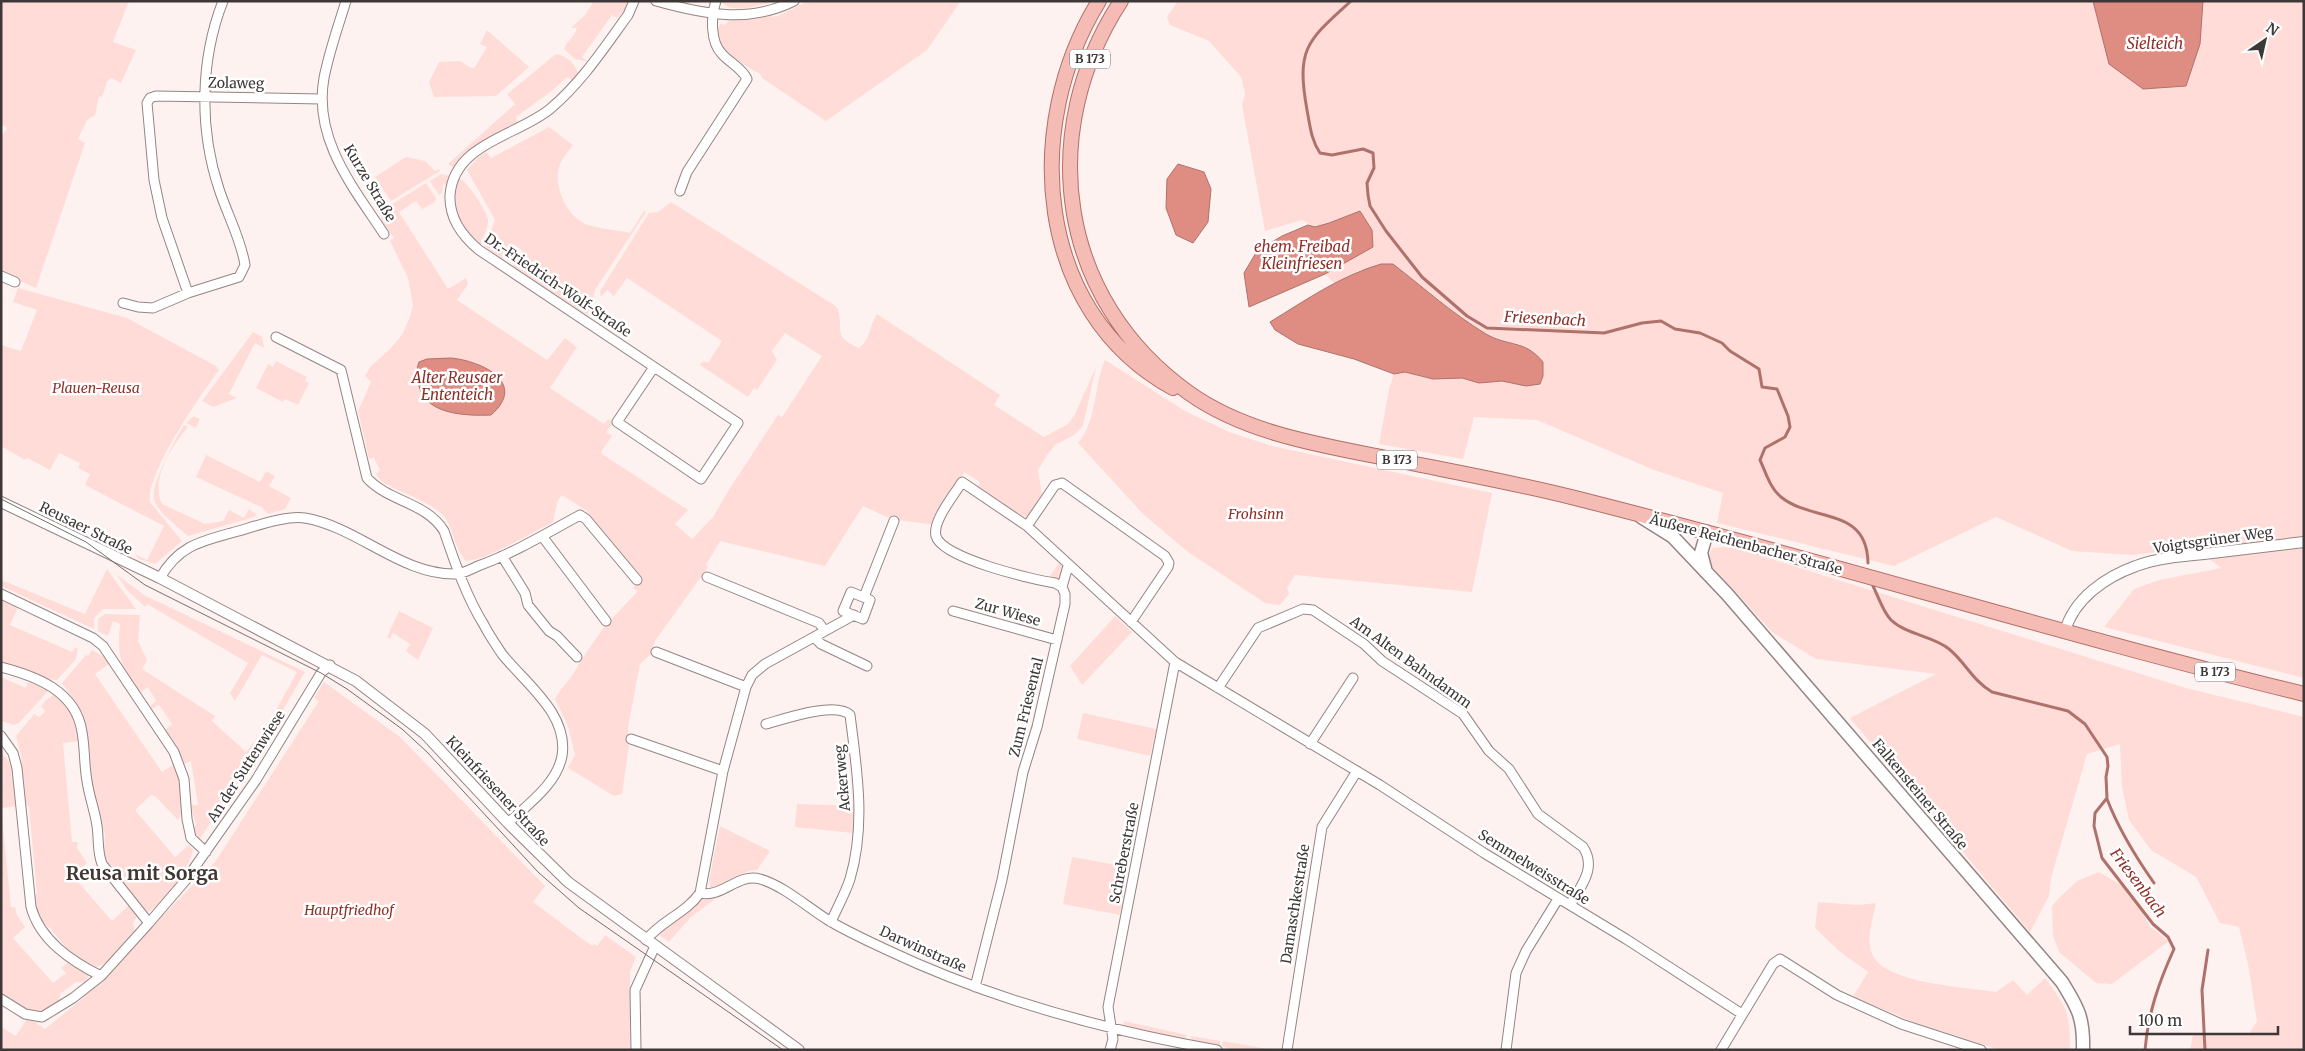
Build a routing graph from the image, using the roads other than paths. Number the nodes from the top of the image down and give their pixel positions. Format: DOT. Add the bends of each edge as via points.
graph roads {
  1 [pos="223,1"];
  2 [pos="346,1"];
  3 [pos="634,1"];
  4 [pos="656,1"];
  5 [pos="716,1"];
  6 [pos="794,1"];
  7 [pos="1099,1"];
  8 [pos="1121,1"];
  9 [pos="711,15"];
  10 [pos="205,96"];
  11 [pos="322,99"];
  12 [pos="680,191"];
  13 [pos="384,234"];
  14 [pos="1,276"];
  15 [pos="15,282"];
  16 [pos="188,293"];
  17 [pos="123,303"];
  18 [pos="276,337"];
  19 [pos="654,367"];
  20 [pos="1190,394"];
  21 [pos="1,502"];
  22 [pos="1636,514"];
  23 [pos="894,521"];
  24 [pos="1027,526"];
  25 [pos="1692,529"];
  26 [pos="1707,532"];
  27 [pos="542,536"];
  28 [pos="2304,542"];
  29 [pos="1688,553"];
  30 [pos="502,556"];
  31 [pos="1068,566"];
  32 [pos="1706,572"];
  33 [pos="460,574"];
  34 [pos="708,576"];
  35 [pos="160,578"];
  36 [pos="637,580"];
  37 [pos="1062,588"];
  38 [pos="1,594"];
  39 [pos="864,598"];
  40 [pos="953,611"];
  41 [pos="854,615"];
  42 [pos="606,621"];
  43 [pos="1131,622"];
  44 [pos="825,631"];
  45 [pos="2065,631"];
  46 [pos="814,637"];
  47 [pos="1057,640"];
  48 [pos="656,652"];
  49 [pos="577,657"];
  50 [pos="1175,662"];
  51 [pos="1,666"];
  52 [pos="330,666"];
  53 [pos="867,666"];
  54 [pos="1353,678"];
  55 [pos="746,687"];
  56 [pos="1218,688"];
  57 [pos="2304,694"];
  58 [pos="766,724"];
  59 [pos="1,736"];
  60 [pos="631,738"];
  61 [pos="1310,744"];
  62 [pos="1357,771"];
  63 [pos="723,772"];
  64 [pos="508,823"];
  65 [pos="206,852"];
  66 [pos="700,893"];
  67 [pos="1558,899"];
  68 [pos="1570,905"];
  69 [pos="831,922"];
  70 [pos="149,923"];
  71 [pos="651,943"];
  72 [pos="101,976"];
  73 [pos="975,987"];
  74 [pos="1,999"];
  75 [pos="1742,1014"];
  76 [pos="1110,1027"];
  77 [pos="636,1050"];
  78 [pos="799,1050"];
  79 [pos="1110,1050"];
  80 [pos="1217,1050"];
  81 [pos="1287,1050"];
  82 [pos="1506,1050"];
  83 [pos="1721,1050"];
  84 [pos="1981,1050"];
  85 [pos="2083,1050"];
  1 -- 10 [label="street" via="208,56"];
  2 -- 11 [label="street, Kurze Straße" via="330,55"];
  3 -- 19 [label="street, Dr.-Friedrich-Wolf-Straße" via="628,15 575,86 548,110 486,144 465,161 453,180 450,203 460,229 479,250"];
  4 -- 9 [label="street"];
  5 -- 9 [label="street"];
  6 -- 9 [label="street" via="761,12"];
  7 -- 20 [label="main road, Äußere Reichenbacher Straße / B 173" via="1074,49 1058,98 1052,141 1052,180 1064,253 1073,276 1100,322 1126,354 1158,379"];
  8 -- 20 [label="main road, Äußere Reichenbacher Straße / B 173" via="1093,51 1077,98 1069,150 1071,200 1084,256 1111,311 1128,335"];
  9 -- 12 [label="street" via="720,53 747,79 687,172"];
  10 -- 11 [label="street, Zolaweg"];
  10 -- 16 [label="street" via="210,157 245,265 240,277"];
  10 -- 16 [label="street, Zolaweg" via="150,98 147,103 154,180 162,218"];
  11 -- 13 [label="street, Kurze Straße" via="325,125 334,153"];
  14 -- 15 [label="street"];
  16 -- 17 [label="street" via="153,308"];
  18 -- 33 [label="street" via="341,370 367,478 380,490 434,516 444,530"];
  19 -- 19 [label="street, Dr.-Friedrich-Wolf-Straße" via="738,423 701,479 617,422"];
  20 -- 22 [label="main road, Äußere Reichenbacher Straße / B 173" via="1247,422 1315,444 1526,487"];
  21 -- 35 [label="street, Reusaer Straße"];
  22 -- 25 [label="main road, Äußere Reichenbacher Straße / B 173"];
  22 -- 29 [label="main road, Falkensteiner Straße" via="1673,537"];
  23 -- 39 [label="street"];
  24 -- 31 [label="street"];
  24 -- 37 [label="street" via="962,482 937,524 936,536 965,558 1055,583"];
  24 -- 43 [label="street" via="1055,485 1062,483 1165,556 1168,567"];
  25 -- 26 [label="main road, Äußere Reichenbacher Straße / B 173"];
  25 -- 29 [label="main road"];
  26 -- 32 [label="main road" via="1701,552"];
  26 -- 45 [label="main road, Äußere Reichenbacher Straße / B 173"];
  27 -- 30 [label="street"];
  27 -- 36 [label="street" via="580,515"];
  27 -- 42 [label="street"];
  28 -- 45 [label="street, Voigtsgrüner Weg" via="2171,557 2136,566 2093,590 2079,603"];
  29 -- 32 [label="main road, Falkensteiner Straße"];
  30 -- 33 [label="street"];
  30 -- 49 [label="street" via="525,592 528,605 549,631"];
  31 -- 37 [label="street, Zum Friesental"];
  31 -- 43 [label="street, Semmelweisstraße"];
  32 -- 85 [label="main road, Falkensteiner Straße" via="2062,982 2077,1006 2084,1027"];
  33 -- 35 [label="street" via="436,573 341,530 304,518 268,523 192,545 173,558"];
  33 -- 64 [label="street" via="490,636 545,702 562,738 562,755 554,776"];
  34 -- 44 [label="street" via="820,623"];
  35 -- 52 [label="street, Kleinfriesener Straße"];
  37 -- 47 [label="street, Zum Friesental" via="1065,604"];
  38 -- 65 [label="street" via="94,638 103,646 174,752 185,785 191,838"];
  39 -- 41 [label="street" via="870,600 862,618"];
  39 -- 41 [label="street" via="851,592 843,610"];
  40 -- 47 [label="street, Zur Wiese"];
  41 -- 44 [label="street"];
  43 -- 50 [label="street, Semmelweisstraße"];
  44 -- 46 [label="street"];
  45 -- 57 [label="main road, Äußere Reichenbacher Straße / B 173"];
  46 -- 53 [label="street" via="821,644"];
  46 -- 55 [label="street" via="765,664 752,675"];
  47 -- 73 [label="street, Zum Friesental" via="1037,728 1023,772 1002,880"];
  48 -- 55 [label="street"];
  50 -- 56 [label="street, Semmelweisstraße"];
  50 -- 76 [label="street, Schreberstraße" via="1108,1007"];
  51 -- 70 [label="street" via="56,688 72,706 82,730 86,780 102,864"];
  52 -- 64 [label="street, Kleinfriesener Straße" via="356,681 425,734"];
  52 -- 65 [label="street, An der Suttenwiese" via="321,673 256,780"];
  54 -- 61 [label="street"];
  55 -- 63 [label="street"];
  56 -- 61 [label="street, Semmelweisstraße"];
  56 -- 68 [label="street, Am Alten Bahndamm" via="1258,628 1303,608 1313,610 1364,644 1382,661 1463,714 1488,751 1509,769 1538,814 1583,847 1590,861 1588,872"];
  58 -- 69 [label="street, Ackerweg" via="825,710 844,710 850,715 859,782 859,828 850,878"];
  59 -- 72 [label="street" via="13,753 17,768 33,913 39,927 62,951"];
  60 -- 63 [label="street"];
  61 -- 62 [label="street, Semmelweisstraße"];
  62 -- 67 [label="street, Semmelweisstraße"];
  62 -- 81 [label="street, Damaschkestraße" via="1322,827"];
  63 -- 66 [label="street"];
  64 -- 71 [label="street, Kleinfriesener Straße" via="568,882"];
  65 -- 70 [label="street, An der Suttenwiese"];
  66 -- 69 [label="street, Darwinstraße" via="714,894 749,878 759,879 779,888"];
  66 -- 71 [label="street" via="685,908 655,928"];
  67 -- 68 [label="street, Semmelweisstraße"];
  67 -- 82 [label="street" via="1516,973"];
  68 -- 75 [label="street, Semmelweisstraße"];
  69 -- 73 [label="street, Darwinstraße" via="886,950"];
  70 -- 72 [label="street, An der Suttenwiese"];
  71 -- 77 [label="street" via="635,990"];
  71 -- 78 [label="street, Kleinfriesener Straße"];
  72 -- 74 [label="street, An der Suttenwiese" via="42,1017 25,1014"];
  73 -- 76 [label="street, Darwinstraße"];
  75 -- 83 [label="street"];
  75 -- 84 [label="street" via="1773,964 1780,959 1837,995 1901,1024"];
  76 -- 79 [label="street, Schreberstraße" via="1113,1040"];
  76 -- 80 [label="street, Darwinstraße"];
}
